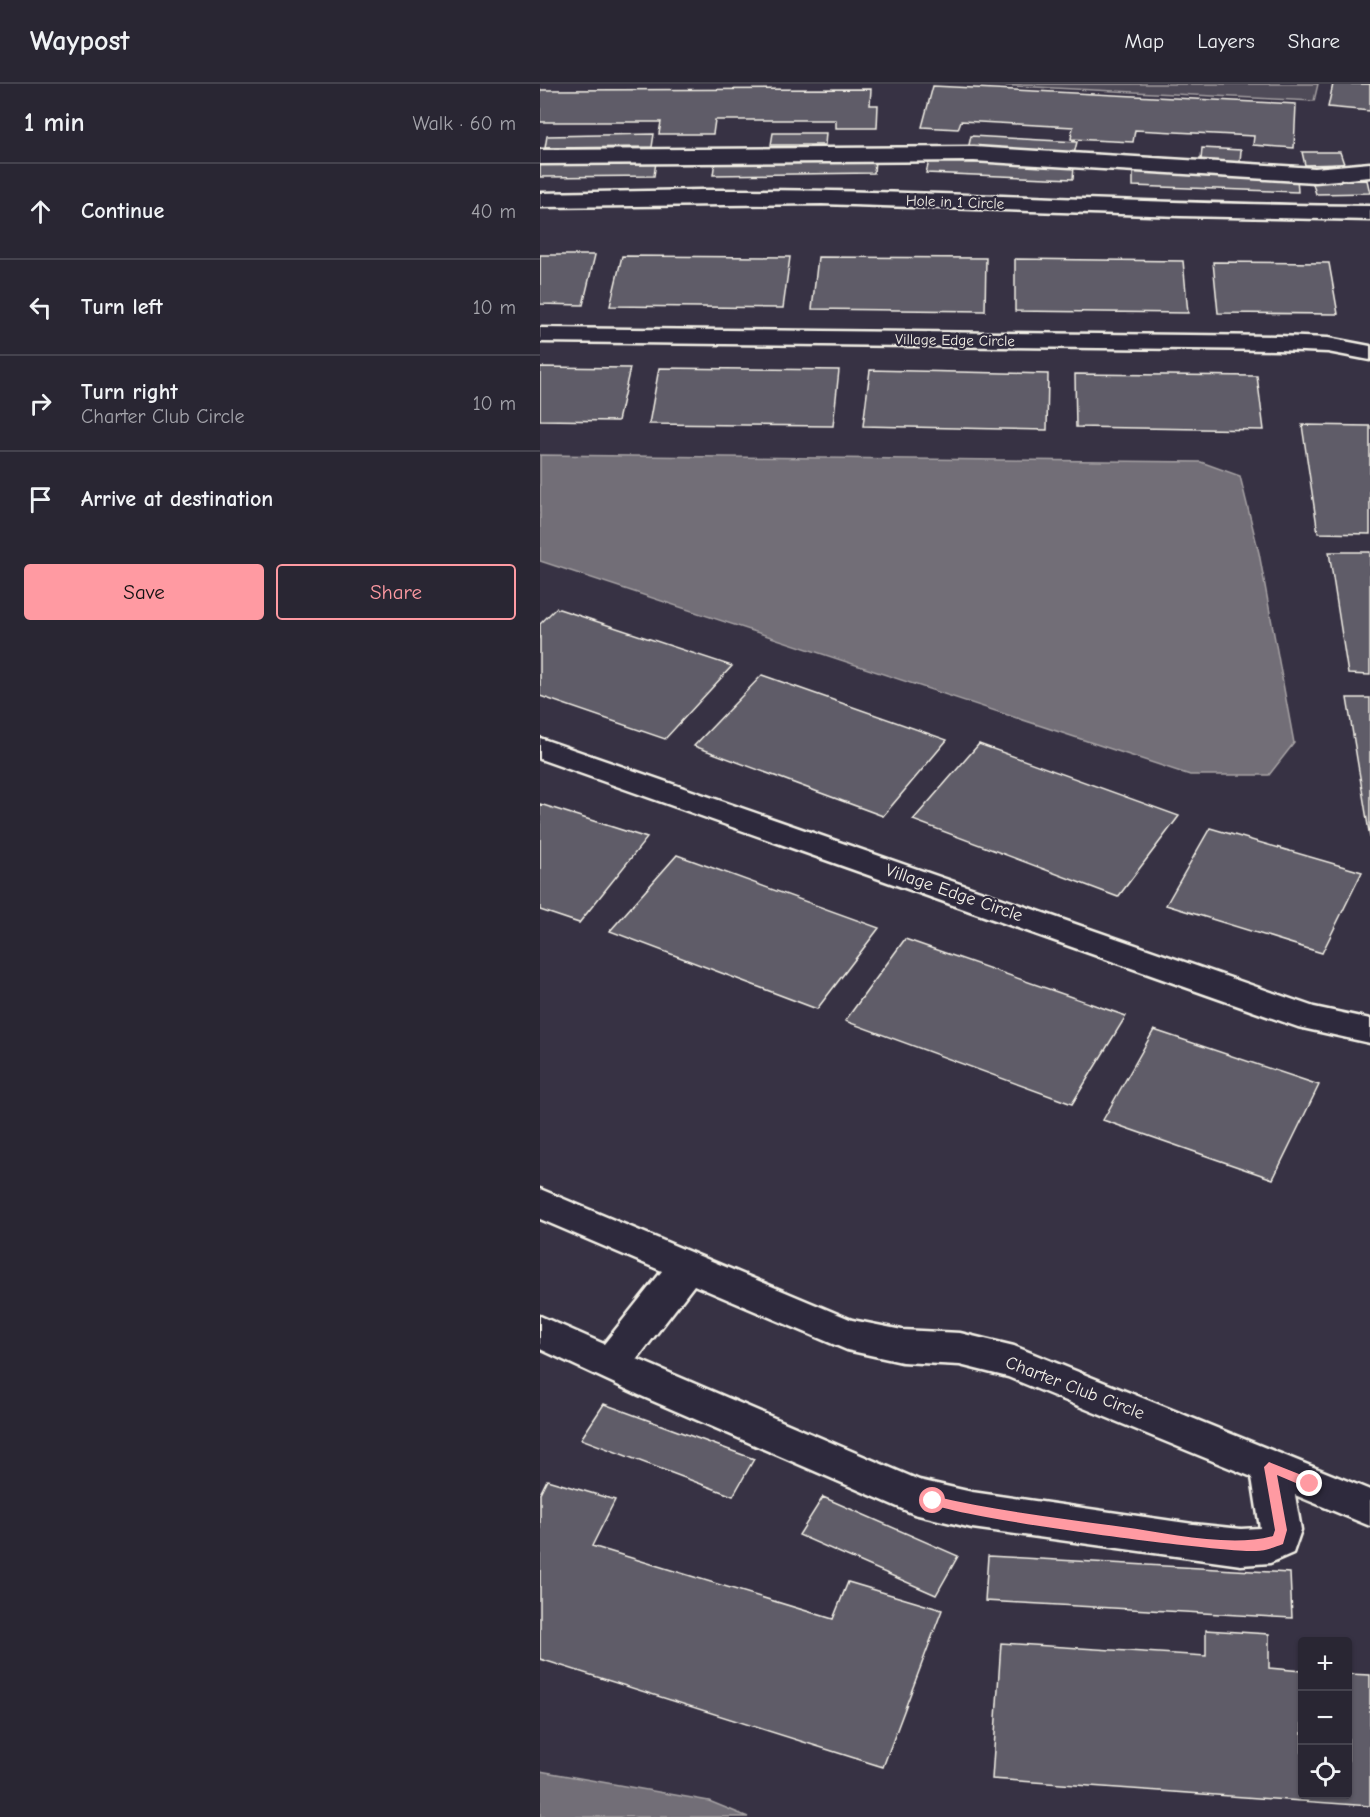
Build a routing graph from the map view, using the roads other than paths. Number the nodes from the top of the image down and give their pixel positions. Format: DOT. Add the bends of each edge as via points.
graph roads {
  1 [pos="690,156"];
  2 [pos="540,157"];
  3 [pos="1105,164"];
  4 [pos="1370,170"];
  5 [pos="681,196"];
  6 [pos="540,200"];
  7 [pos="1099,207"];
  8 [pos="1370,213"];
  9 [pos="540,335"];
  10 [pos="1370,353"];
  11 [pos="540,748"];
  12 [pos="1370,1031"];
  13 [pos="540,1203"];
  14 [pos="687,1266"];
  15 [pos="540,1332"];
  16 [pos="611,1364"];
  17 [pos="1269,1467"];
  18 [pos="1370,1508"];
  1 -- 2 [label="street"];
  1 -- 3 [label="street" via="974,154"];
  1 -- 5 [label="street"];
  3 -- 4 [label="street" via="1315,175"];
  3 -- 7 [label="street"];
  5 -- 6 [label="street, Hole in 1 Circle"];
  5 -- 7 [label="street, Hole in 1 Circle"];
  7 -- 8 [label="street, Hole in 1 Circle"];
  9 -- 10 [label="street, Village Edge Circle" via="1278,343 1328,345"];
  11 -- 12 [label="street, Village Edge Circle" via="1310,1018"];
  13 -- 14 [label="street, Charter Club Circle"];
  14 -- 16 [label="street"];
  14 -- 17 [label="street, Charter Club Circle" via="848,1334 902,1346 960,1349 1014,1362"];
  15 -- 16 [label="street"];
  16 -- 17 [label="street" via="914,1496 972,1510 1193,1542 1241,1547 1270,1545 1278,1540 1281,1530"];
  17 -- 18 [label="street, Charter Club Circle"];
}
